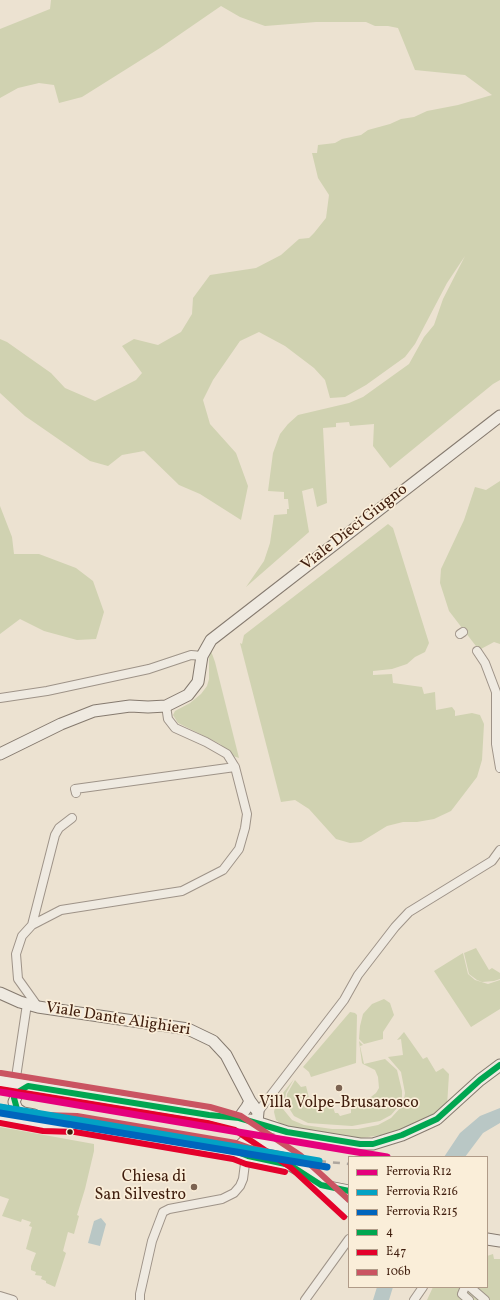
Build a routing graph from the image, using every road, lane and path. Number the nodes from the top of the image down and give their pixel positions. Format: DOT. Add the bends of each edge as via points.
graph roads {
  1 [pos="500,416"];
  2 [pos="477,651"];
  3 [pos="202,656"];
  4 [pos="0,698"];
  5 [pos="166,706"];
  6 [pos="0,754"];
  7 [pos="236,767"];
  8 [pos="500,768"];
  9 [pos="76,793"];
  10 [pos="72,818"];
  11 [pos="500,850"];
  12 [pos="32,924"];
  13 [pos="0,994"];
  14 [pos="33,1006"];
  15 [pos="500,1065"];
  16 [pos="0,1081"];
  17 [pos="15,1084"];
  18 [pos="28,1086"];
  19 [pos="250,1101"];
  20 [pos="0,1115"];
  21 [pos="209,1115"];
  22 [pos="239,1118"];
  23 [pos="256,1122"];
  24 [pos="76,1124"];
  25 [pos="293,1135"];
  26 [pos="269,1142"];
  27 [pos="235,1151"];
  28 [pos="246,1156"];
  29 [pos="295,1161"];
  30 [pos="318,1183"];
  31 [pos="348,1192"];
  32 [pos="331,1193"];
  33 [pos="348,1202"];
  34 [pos="348,1210"];
  35 [pos="348,1239"];
  36 [pos="488,1239"];
  37 [pos="500,1241"];
  38 [pos="500,1246"];
  39 [pos="488,1248"];
  40 [pos="415,1288"];
  41 [pos="422,1288"];
  42 [pos="465,1288"];
  43 [pos="471,1288"];
  44 [pos="0,1296"];
  45 [pos="12,1300"];
  46 [pos="140,1300"];
  47 [pos="305,1300"];
  48 [pos="414,1300"];
  49 [pos="469,1300"];
  50 [pos="485,1300"];
  1 -- 3 [label="main road, Viale Dieci Giugno" via="211,640"];
  2 -- 8 [label="street" via="493,679 496,692 496,744"];
  3 -- 4 [label="street" via="191,655 141,671"];
  3 -- 5 [label="main road" via="200,674 194,689"];
  5 -- 6 [label="main road" via="112,707 94,711"];
  5 -- 7 [label="street" via="168,719 175,728 227,754"];
  7 -- 9 [label="street" via="75,789"];
  7 -- 12 [label="street" via="247,814 238,849 223,870 182,891 61,910"];
  10 -- 12 [label="street" via="59,828 55,835"];
  11 -- 23 [label="street" via="492,861 409,912 395,926"];
  12 -- 14 [label="street" via="22,936 16,954 18,979"];
  13 -- 14 [label="main road, Viale Dante Alighieri"];
  14 -- 17 [label="street"];
  14 -- 19 [label="main road, Viale Dante Alighieri" via="188,1029 213,1041 226,1055"];
  15 -- 25 [label="main road" via="437,1119 402,1135 373,1144 360,1144"];
  16 -- 17 [label="main road"];
  17 -- 18 [label="main road"];
  18 -- 21 [label="main road"];
  18 -- 24 [label="main road" via="14,1098 17,1109 23,1113"];
  19 -- 22 [label="main road"];
  19 -- 23 [label="main road, Viale Dante Alighieri"];
  20 -- 24 [label="main road" via="44,1123"];
  21 -- 22 [label="main road"];
  21 -- 23 [label="main road" via="238,1123"];
  22 -- 23 [label="main road"];
  23 -- 25 [label="main road"];
  23 -- 26 [label="main road"];
  23 -- 27 [label="main road" via="246,1141"];
  24 -- 27 [label="main road"];
  25 -- 26 [label="main road"];
  25 -- 29 [label="main road" via="287,1146"];
  26 -- 27 [label="main road"];
  26 -- 29 [label="main road"];
  27 -- 28 [label="main road"];
  28 -- 30 [label="main road" via="290,1165"];
  28 -- 46 [label="street" via="243,1179 234,1193 222,1199 163,1212 152,1241"];
  29 -- 30 [label="main road"];
  30 -- 31 [label="main road"];
  30 -- 32 [label="main road"];
  32 -- 33 [label="main road"];
  32 -- 34 [label="main road"];
  35 -- 47 [label="street"];
  36 -- 37 [label="main road"];
  38 -- 39 [label="main road"];
  40 -- 48 [label="street"];
  41 -- 48 [label="street"];
  42 -- 49 [label="street" via="462,1294"];
  43 -- 50 [label="street"];
  44 -- 45 [label="street"];
}
